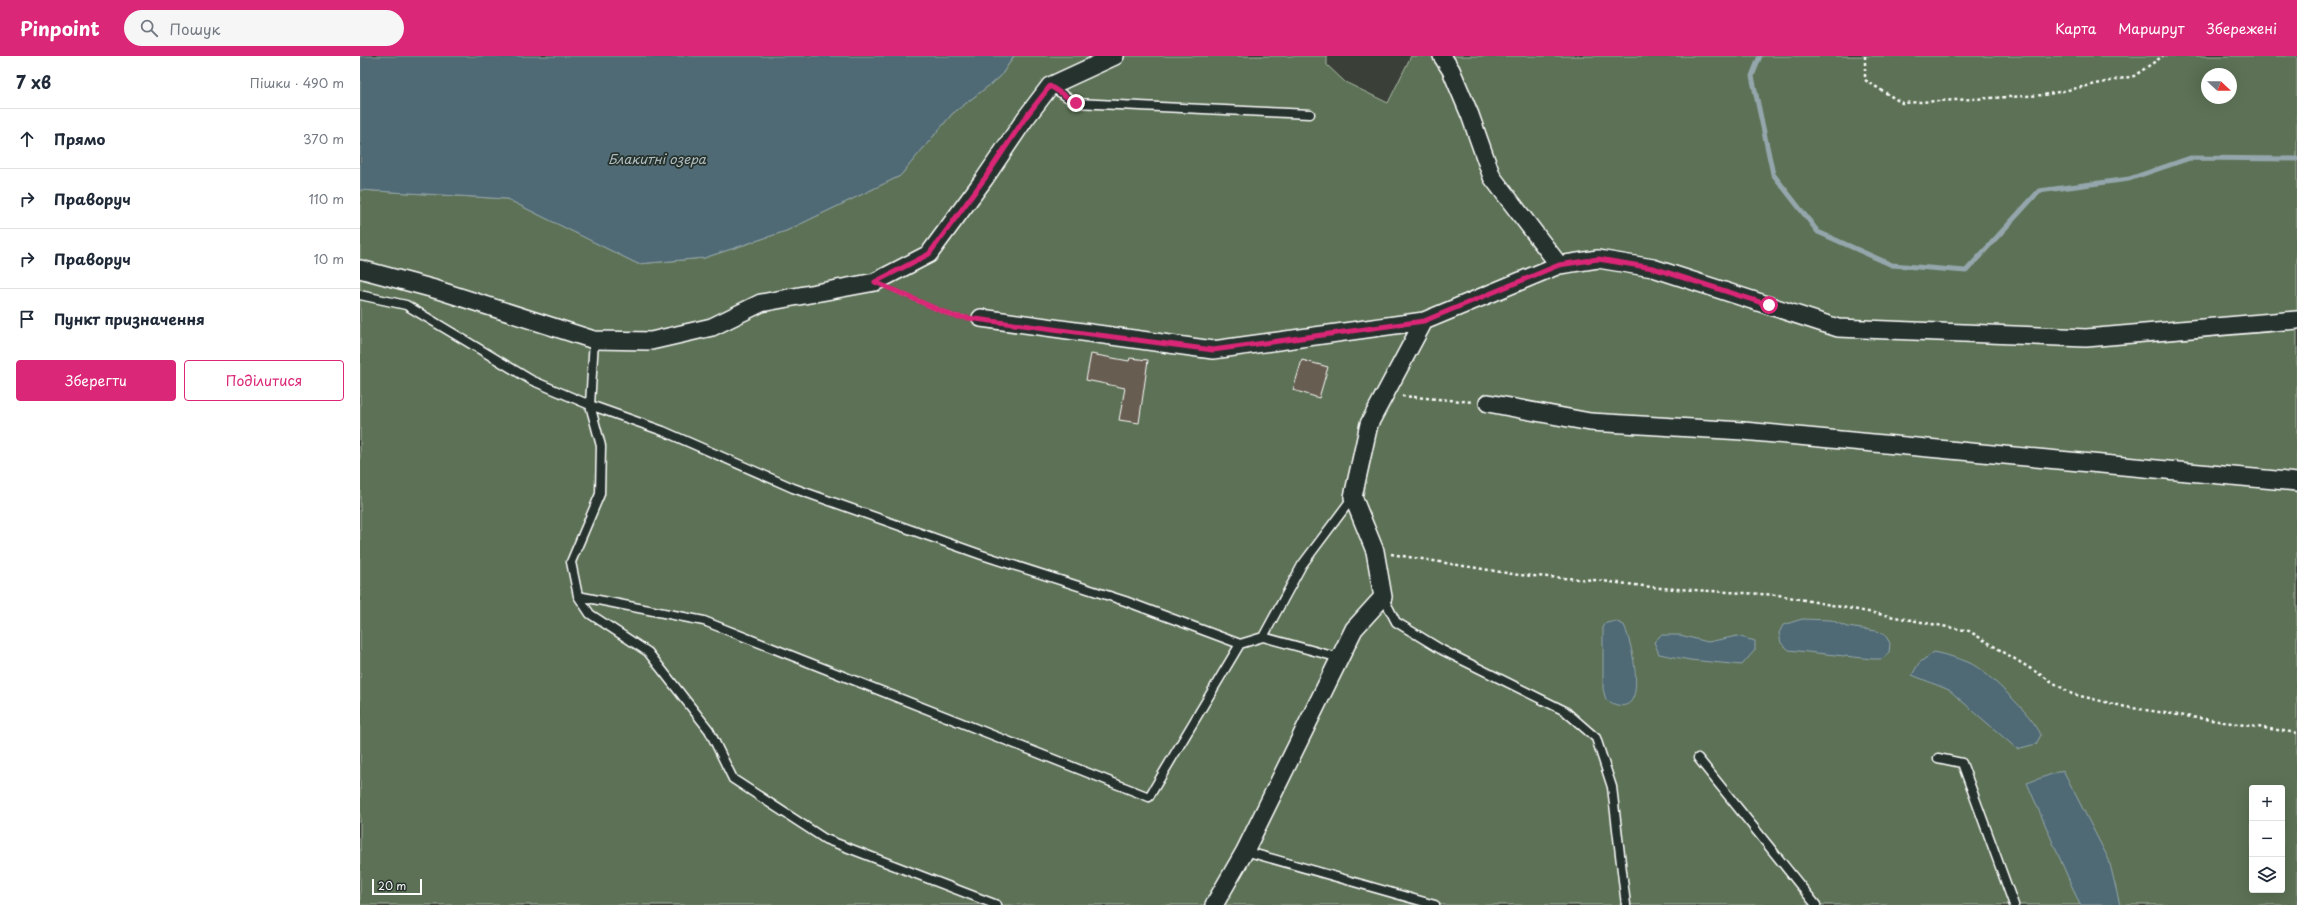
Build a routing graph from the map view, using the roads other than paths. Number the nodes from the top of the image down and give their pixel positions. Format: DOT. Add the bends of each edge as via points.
graph roads {
  1 [pos="1115,56"];
  2 [pos="1448,61"];
  3 [pos="1050,86"];
  4 [pos="1310,114"];
  5 [pos="1559,265"];
  6 [pos="360,269"];
  7 [pos="360,295"];
  8 [pos="981,318"];
  9 [pos="2297,320"];
  10 [pos="1424,321"];
  11 [pos="594,340"];
  12 [pos="1488,403"];
  13 [pos="590,405"];
  14 [pos="2297,482"];
  15 [pos="1352,497"];
  16 [pos="578,596"];
  17 [pos="1383,598"];
  18 [pos="1263,637"];
  19 [pos="1240,644"];
  20 [pos="1340,658"];
  21 [pos="1698,758"];
  22 [pos="1938,758"];
  23 [pos="1245,851"];
  24 [pos="997,905"];
  25 [pos="1214,905"];
  26 [pos="1435,905"];
  27 [pos="1626,905"];
  28 [pos="1816,905"];
  29 [pos="2014,905"];
  1 -- 3 [label="street"];
  2 -- 5 [label="street" via="1492,177"];
  3 -- 4 [label="lane" via="1076,103"];
  3 -- 11 [label="street" via="929,254 875,282 761,303 712,327 650,341"];
  5 -- 9 [label="street" via="1598,259 1653,268 1838,328 2086,338"];
  5 -- 10 [label="street"];
  6 -- 11 [label="street" via="438,290"];
  7 -- 13 [label="lane" via="406,305 531,380"];
  8 -- 10 [label="street" via="1213,350"];
  10 -- 15 [label="street" via="1369,424"];
  11 -- 13 [label="lane"];
  12 -- 14 [label="street" via="1590,422 1743,431"];
  13 -- 16 [label="lane" via="602,446 600,494 571,562"];
  13 -- 19 [label="lane" via="663,431 793,488 982,555 1125,600"];
  15 -- 17 [label="street" via="1375,551"];
  15 -- 18 [label="lane" via="1302,565"];
  16 -- 19 [label="lane" via="704,621 1149,797"];
  16 -- 24 [label="lane" via="590,614 648,652 710,730 733,779 825,839"];
  17 -- 20 [label="street" via="1354,629"];
  17 -- 27 [label="lane" via="1396,622 1442,650 1565,711 1596,738 1612,788"];
  18 -- 19 [label="lane"];
  18 -- 20 [label="lane"];
  20 -- 23 [label="street"];
  21 -- 28 [label="lane"];
  22 -- 29 [label="lane" via="1962,763"];
  23 -- 25 [label="street"];
  23 -- 26 [label="lane"];
}
